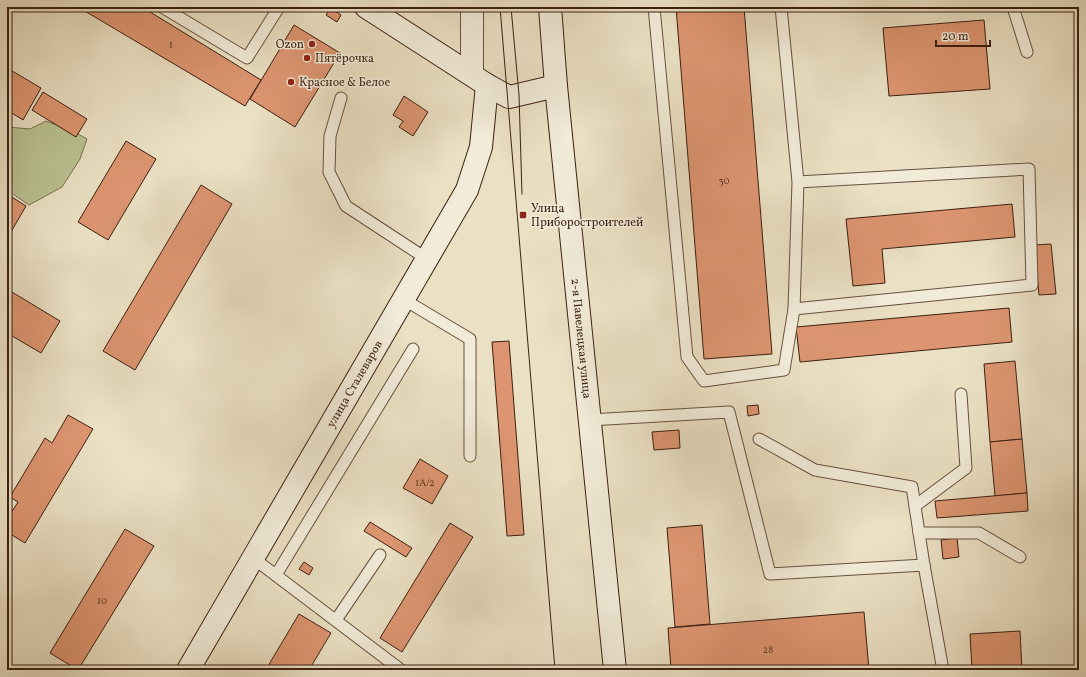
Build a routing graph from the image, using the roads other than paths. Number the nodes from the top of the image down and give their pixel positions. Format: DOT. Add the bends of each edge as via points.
graph roads {
  1 [pos="162,7"];
  2 [pos="279,7"];
  3 [pos="366,7"];
  4 [pos="472,7"];
  5 [pos="550,7"];
  6 [pos="654,7"];
  7 [pos="781,7"];
  8 [pos="1013,7"];
  9 [pos="1027,52"];
  10 [pos="480,79"];
  11 [pos="556,86"];
  12 [pos="342,98"];
  13 [pos="798,182"];
  14 [pos="427,259"];
  15 [pos="403,299"];
  16 [pos="794,309"];
  17 [pos="413,349"];
  18 [pos="961,394"];
  19 [pos="590,420"];
  20 [pos="760,439"];
  21 [pos="470,456"];
  22 [pos="915,506"];
  23 [pos="919,533"];
  24 [pos="380,555"];
  25 [pos="1020,557"];
  26 [pos="253,558"];
  27 [pos="924,565"];
  28 [pos="276,575"];
  29 [pos="336,620"];
  30 [pos="188,670"];
  31 [pos="402,670"];
  32 [pos="615,670"];
  33 [pos="943,670"];
  1 -- 2 [label="lane" via="247,58"];
  3 -- 10 [label="street"];
  4 -- 10 [label="street, улица Сталеваров"];
  5 -- 11 [label="street, 2-я Павелецкая улица"];
  6 -- 16 [label="lane" via="687,357 704,381 784,370"];
  7 -- 13 [label="lane"];
  8 -- 9 [label="lane"];
  10 -- 11 [label="street" via="509,97"];
  10 -- 14 [label="street, улица Сталеваров" via="481,147 467,190"];
  11 -- 19 [label="street, 2-я Павелецкая улица"];
  12 -- 14 [label="lane" via="330,136 329,172 346,206"];
  13 -- 16 [label="lane"];
  13 -- 16 [label="lane" via="1029,169 1032,286"];
  14 -- 15 [label="street, улица Сталеваров"];
  15 -- 21 [label="lane" via="470,339"];
  15 -- 26 [label="street, улица Сталеваров"];
  17 -- 28 [label="lane"];
  18 -- 22 [label="lane" via="966,468"];
  19 -- 27 [label="lane" via="729,412 770,574"];
  19 -- 32 [label="street, 2-я Павелецкая улица"];
  20 -- 22 [label="lane" via="815,470 912,487"];
  22 -- 23 [label="lane"];
  23 -- 25 [label="lane" via="979,533"];
  23 -- 27 [label="lane"];
  24 -- 29 [label="lane"];
  26 -- 28 [label="lane"];
  26 -- 30 [label="street, улица Сталеваров"];
  27 -- 33 [label="lane"];
  28 -- 29 [label="lane"];
  29 -- 31 [label="lane"];
}
